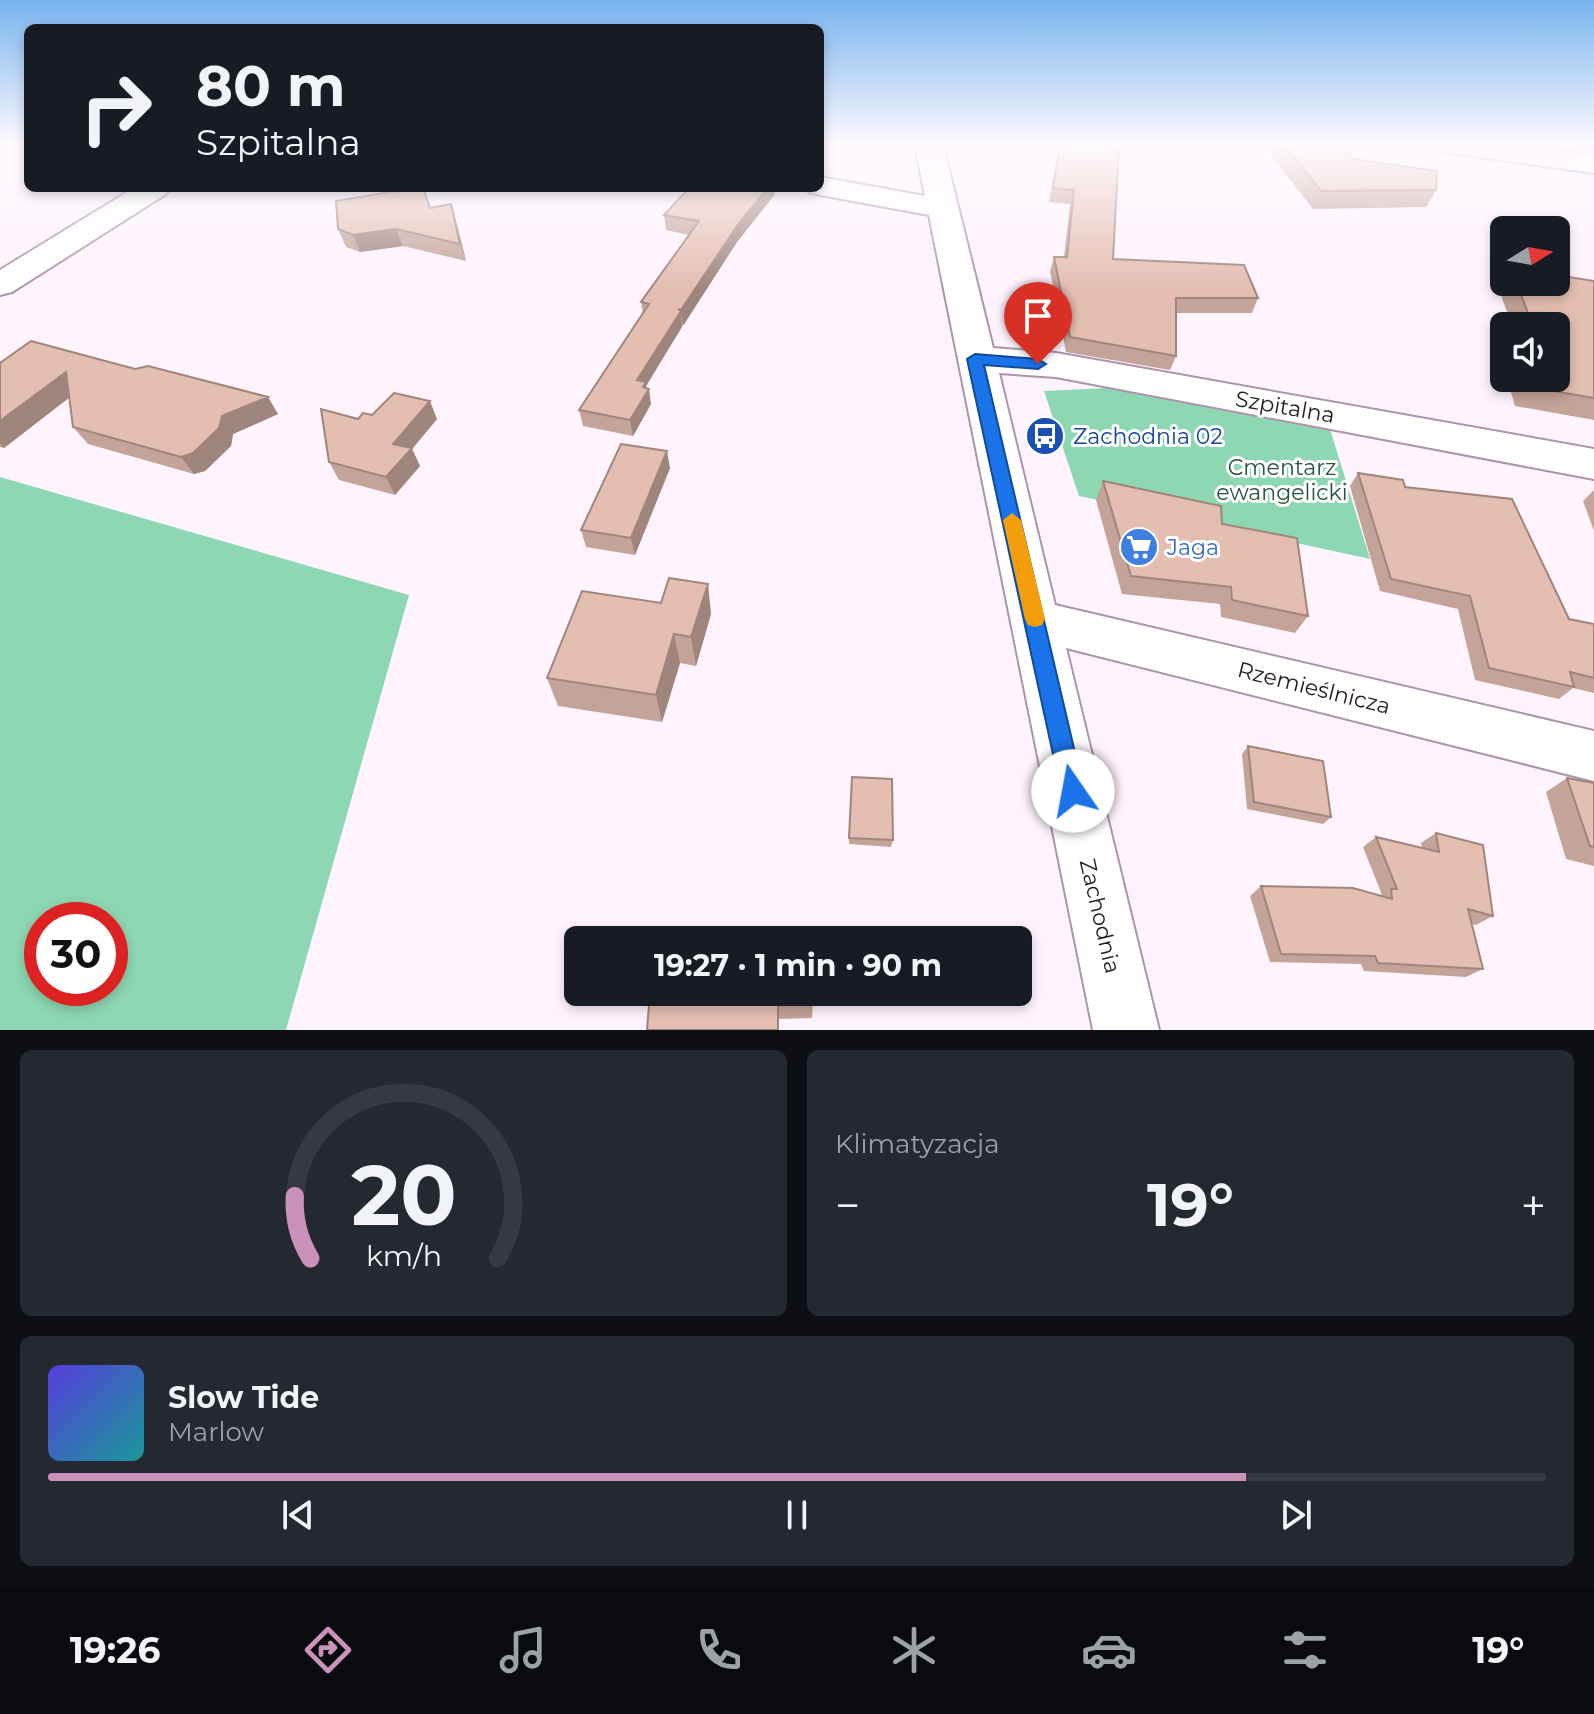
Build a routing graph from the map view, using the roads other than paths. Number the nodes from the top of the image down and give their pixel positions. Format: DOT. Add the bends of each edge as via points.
graph roads {
  1 [pos="147,193"];
  2 [pos="859,193"];
  3 [pos="939,193"];
  4 [pos="942,208"];
  5 [pos="0,285"];
  6 [pos="975,359"];
  7 [pos="1594,464"];
  8 [pos="1035,620"];
  9 [pos="1594,756"];
  10 [pos="1126,1030"];
  1 -- 5 [label="street"];
  2 -- 4 [label="street"];
  3 -- 4 [label="street, Zachodnia"];
  4 -- 6 [label="street, Zachodnia"];
  6 -- 7 [label="street, Szpitalna" via="1056,365"];
  6 -- 8 [label="street, Zachodnia"];
  8 -- 9 [label="street, Rzemieślnicza"];
  8 -- 10 [label="street, Zachodnia"];
}
